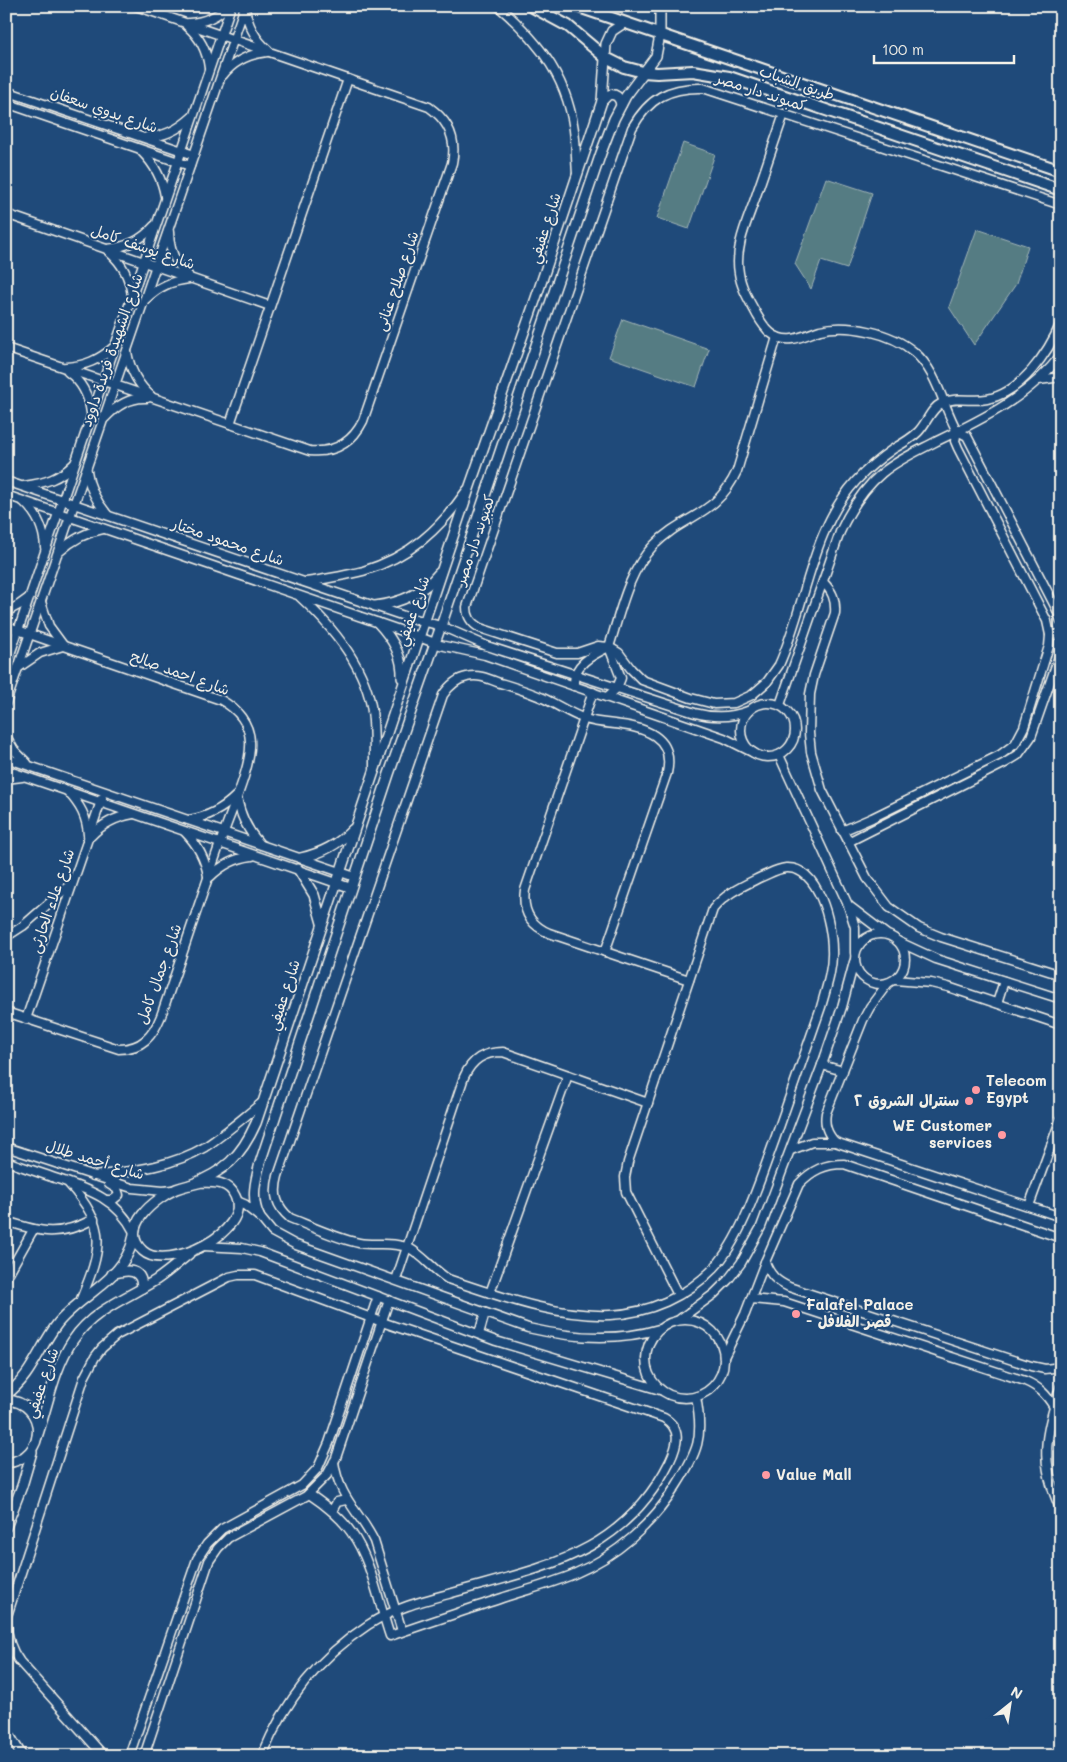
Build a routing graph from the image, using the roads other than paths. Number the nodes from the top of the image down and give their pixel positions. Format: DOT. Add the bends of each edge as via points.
graph roads {
  1 [pos="136,6"];
  2 [pos="229,6"];
  3 [pos="245,6"];
  4 [pos="498,6"];
  5 [pos="531,6"];
  6 [pos="576,6"];
  7 [pos="660,6"];
  8 [pos="184,23"];
  9 [pos="624,23"];
  10 [pos="660,35"];
  11 [pos="221,36"];
  12 [pos="233,40"];
  13 [pos="269,51"];
  14 [pos="606,58"];
  15 [pos="209,70"];
  16 [pos="643,72"];
  17 [pos="220,78"];
  18 [pos="348,79"];
  19 [pos="6,91"];
  20 [pos="602,101"];
  21 [pos="6,104"];
  22 [pos="622,105"];
  23 [pos="784,114"];
  24 [pos="194,116"];
  25 [pos="140,137"];
  26 [pos="139,149"];
  27 [pos="181,151"];
  28 [pos="194,155"];
  29 [pos="178,162"];
  30 [pos="190,166"];
  31 [pos="1061,171"];
  32 [pos="577,175"];
  33 [pos="1061,190"];
  34 [pos="166,197"];
  35 [pos="1061,205"];
  36 [pos="6,214"];
  37 [pos="158,222"];
  38 [pos="169,226"];
  39 [pos="105,249"];
  40 [pos="144,262"];
  41 [pos="156,266"];
  42 [pos="191,278"];
  43 [pos="132,297"];
  44 [pos="144,302"];
  45 [pos="270,306"];
  46 [pos="1061,323"];
  47 [pos="777,337"];
  48 [pos="522,340"];
  49 [pos="536,344"];
  50 [pos="115,346"];
  51 [pos="6,348"];
  52 [pos="127,350"];
  53 [pos="1061,355"];
  54 [pos="62,368"];
  55 [pos="1061,377"];
  56 [pos="1039,380"];
  57 [pos="103,381"];
  58 [pos="115,385"];
  59 [pos="154,398"];
  60 [pos="943,402"];
  61 [pos="91,416"];
  62 [pos="103,420"];
  63 [pos="230,424"];
  64 [pos="957,431"];
  65 [pos="76,462"];
  66 [pos="87,468"];
  67 [pos="6,481"];
  68 [pos="470,486"];
  69 [pos="24,487"];
  70 [pos="6,495"];
  71 [pos="20,500"];
  72 [pos="63,500"];
  73 [pos="74,504"];
  74 [pos="58,513"];
  75 [pos="109,516"];
  76 [pos="70,517"];
  77 [pos="105,529"];
  78 [pos="46,550"];
  79 [pos="58,553"];
  80 [pos="442,568"];
  81 [pos="305,582"];
  82 [pos="823,582"];
  83 [pos="297,594"];
  84 [pos="30,597"];
  85 [pos="41,601"];
  86 [pos="375,606"];
  87 [pos="6,612"];
  88 [pos="1061,621"];
  89 [pos="424,622"];
  90 [pos="378,623"];
  91 [pos="6,626"];
  92 [pos="441,626"];
  93 [pos="18,631"];
  94 [pos="1061,634"];
  95 [pos="30,635"];
  96 [pos="1050,635"];
  97 [pos="419,636"];
  98 [pos="435,643"];
  99 [pos="64,646"];
  100 [pos="609,647"];
  101 [pos="1061,651"];
  102 [pos="7,663"];
  103 [pos="18,668"];
  104 [pos="575,674"];
  105 [pos="402,685"];
  106 [pos="574,686"];
  107 [pos="618,688"];
  108 [pos="593,692"];
  109 [pos="607,697"];
  110 [pos="6,703"];
  111 [pos="780,705"];
  112 [pos="748,711"];
  113 [pos="584,718"];
  114 [pos="6,736"];
  115 [pos="754,753"];
  116 [pos="779,755"];
  117 [pos="6,758"];
  118 [pos="31,766"];
  119 [pos="6,770"];
  120 [pos="374,770"];
  121 [pos="26,777"];
  122 [pos="6,779"];
  123 [pos="68,791"];
  124 [pos="104,791"];
  125 [pos="237,795"];
  126 [pos="101,802"];
  127 [pos="133,814"];
  128 [pos="188,820"];
  129 [pos="355,827"];
  130 [pos="184,831"];
  131 [pos="842,831"];
  132 [pos="224,832"];
  133 [pos="88,839"];
  134 [pos="848,842"];
  135 [pos="220,843"];
  136 [pos="261,845"];
  137 [pos="257,856"];
  138 [pos="301,858"];
  139 [pos="298,869"];
  140 [pos="339,871"];
  141 [pos="355,877"];
  142 [pos="208,878"];
  143 [pos="74,881"];
  144 [pos="335,883"];
  145 [pos="351,888"];
  146 [pos="848,905"];
  147 [pos="322,924"];
  148 [pos="890,936"];
  149 [pos="6,937"];
  150 [pos="897,941"];
  151 [pos="605,952"];
  152 [pos="855,953"];
  153 [pos="854,962"];
  154 [pos="1061,975"];
  155 [pos="689,980"];
  156 [pos="1004,981"];
  157 [pos="892,982"];
  158 [pos="1061,999"];
  159 [pos="997,1004"];
  160 [pos="6,1012"];
  161 [pos="26,1019"];
  162 [pos="1061,1025"];
  163 [pos="822,1064"];
  164 [pos="843,1071"];
  165 [pos="568,1075"];
  166 [pos="263,1102"];
  167 [pos="648,1103"];
  168 [pos="1061,1118"];
  169 [pos="835,1142"];
  170 [pos="6,1147"];
  171 [pos="791,1150"];
  172 [pos="6,1161"];
  173 [pos="94,1176"];
  174 [pos="68,1182"];
  175 [pos="190,1185"];
  176 [pos="255,1187"];
  177 [pos="176,1189"];
  178 [pos="107,1200"];
  179 [pos="237,1201"];
  180 [pos="1029,1206"];
  181 [pos="259,1216"];
  182 [pos="1061,1217"];
  183 [pos="94,1219"];
  184 [pos="6,1221"];
  185 [pos="33,1230"];
  186 [pos="134,1233"];
  187 [pos="1061,1238"];
  188 [pos="203,1246"];
  189 [pos="407,1247"];
  190 [pos="193,1250"];
  191 [pos="765,1262"];
  192 [pos="112,1274"];
  193 [pos="6,1278"];
  194 [pos="396,1280"];
  195 [pos="142,1288"];
  196 [pos="490,1293"];
  197 [pos="678,1295"];
  198 [pos="378,1296"];
  199 [pos="81,1299"];
  200 [pos="751,1299"];
  201 [pos="389,1300"];
  202 [pos="485,1313"];
  203 [pos="370,1318"];
  204 [pos="680,1320"];
  205 [pos="382,1322"];
  206 [pos="659,1328"];
  207 [pos="479,1334"];
  208 [pos="724,1357"];
  209 [pos="1061,1367"];
  210 [pos="1061,1387"];
  211 [pos="660,1390"];
  212 [pos="6,1395"];
  213 [pos="696,1397"];
  214 [pos="6,1400"];
  215 [pos="1054,1406"];
  216 [pos="38,1437"];
  217 [pos="32,1450"];
  218 [pos="334,1462"];
  219 [pos="6,1463"];
  220 [pos="309,1494"];
  221 [pos="346,1500"];
  222 [pos="1061,1509"];
  223 [pos="332,1511"];
  224 [pos="6,1527"];
  225 [pos="194,1565"];
  226 [pos="206,1569"];
  227 [pos="396,1610"];
  228 [pos="383,1616"];
  229 [pos="402,1631"];
  230 [pos="6,1730"];
  231 [pos="22,1756"];
  232 [pos="104,1756"];
  233 [pos="130,1756"];
  234 [pos="144,1756"];
  235 [pos="262,1756"];
  1 -- 8 [label="street, شارع صلاح عنانى"];
  2 -- 8 [label="street" via="206,20"];
  2 -- 11 [label="street, شارع الشهيدة فريدة داوود"];
  3 -- 12 [label="street, شارع الشهيدة فريدة داوود"];
  3 -- 13 [label="street" via="252,31"];
  4 -- 32 [label="street" via="542,50 554,70 571,114"];
  5 -- 14 [label="main road, طريق الشباب" via="568,26"];
  6 -- 9 [label="main road, طريق الشباب"];
  7 -- 10 [label="street, شارع عفيفي"];
  8 -- 11 [label="street, شارع صلاح عنانى"];
  8 -- 15 [label="street" via="202,44"];
  9 -- 10 [label="main road, طريق الشباب"];
  9 -- 14 [label="street, شارع عفيفي" via="608,37"];
  10 -- 16 [label="street, شارع عفيفي" via="656,56"];
  10 -- 31 [label="main road, طريق الشباب"];
  11 -- 12 [label="street, شارع صلاح عنانى"];
  11 -- 15 [label="street, شارع الشهيدة فريدة داوود"];
  12 -- 13 [label="street, شارع صلاح عنانى"];
  12 -- 17 [label="street, شارع الشهيدة فريدة داوود"];
  13 -- 17 [label="street" via="242,59"];
  13 -- 18 [label="street, شارع صلاح عنانى"];
  14 -- 16 [label="main road, طريق الشباب" via="624,68"];
  14 -- 20 [label="street, شارع عفيفي"];
  15 -- 24 [label="street, شارع الشهيدة فريدة داوود"];
  16 -- 22 [label="street, شارع عفيفي"];
  16 -- 33 [label="main road, طريق الشباب" via="693,71 737,79"];
  17 -- 28 [label="street, شارع الشهيدة فريدة داوود"];
  18 -- 45 [label="street"];
  18 -- 63 [label="street, شارع صلاح عنانى" via="438,114 451,131 454,142 449,172 363,421 351,439 332,450 310,451"];
  19 -- 25 [label="street, شارع بدوي سعفان"];
  20 -- 22 [label="street" via="608,95 614,95 620,98"];
  20 -- 32 [label="street, شارع عفيفي"];
  21 -- 26 [label="street, شارع بدوي سعفان"];
  22 -- 49 [label="street, شارع عفيفي" via="601,154"];
  23 -- 35 [label="street, كمبوند دار مصر"];
  23 -- 47 [label="street" via="742,238 738,263 743,287 756,312 764,327"];
  23 -- 100 [label="street, كمبوند دار مصر" via="718,92 689,88 661,96 639,115 629,136 467,607 469,620 474,625 547,651 567,654 598,646"];
  24 -- 25 [label="street" via="170,133"];
  24 -- 27 [label="street, شارع الشهيدة فريدة داوود"];
  25 -- 27 [label="street, شارع بدوي سعفان"];
  26 -- 29 [label="street, شارع بدوي سعفان"];
  26 -- 34 [label="street" via="157,170"];
  27 -- 28 [label="street, شارع بدوي سعفان"];
  27 -- 29 [label="street, شارع الشهيدة فريدة داوود"];
  28 -- 30 [label="street, شارع الشهيدة فريدة داوود"];
  29 -- 30 [label="street, شارع بدوي سعفان"];
  29 -- 34 [label="street, شارع الشهيدة فريدة داوود"];
  30 -- 38 [label="street, شارع الشهيدة فريدة داوود"];
  32 -- 48 [label="street, شارع عفيفي"];
  34 -- 37 [label="street, شارع الشهيدة فريدة داوود"];
  36 -- 39 [label="street, شارع يوسف كامل"];
  37 -- 39 [label="street" via="140,240"];
  37 -- 40 [label="street, شارع الشهيدة فريدة داوود"];
  38 -- 41 [label="street, شارع الشهيدة فريدة داوود"];
  38 -- 42 [label="street" via="171,250"];
  39 -- 40 [label="street, شارع يوسف كامل"];
  39 -- 43 [label="street" via="125,270"];
  40 -- 41 [label="street, شارع يوسف كامل"];
  40 -- 43 [label="street, شارع الشهيدة فريدة داوود"];
  41 -- 42 [label="street, شارع يوسف كامل"];
  41 -- 44 [label="street, شارع الشهيدة فريدة داوود"];
  42 -- 44 [label="street" via="164,285"];
  42 -- 45 [label="street, شارع يوسف كامل"];
  43 -- 50 [label="street, شارع الشهيدة فريدة داوود"];
  44 -- 52 [label="street, شارع الشهيدة فريدة داوود"];
  45 -- 63 [label="street"];
  46 -- 60 [label="street" via="1037,365 1005,392 987,399"];
  47 -- 60 [label="street" via="797,338 834,328 887,337 906,346 922,360"];
  47 -- 100 [label="street" via="732,481 709,508 663,537 644,557 631,582"];
  48 -- 49 [label="street"];
  48 -- 68 [label="street, شارع عفيفي"];
  49 -- 92 [label="street, شارع عفيفي"];
  50 -- 54 [label="street" via="91,362"];
  50 -- 57 [label="street, شارع الشهيدة فريدة داوود"];
  51 -- 54 [label="street, شارع صلاح عنانى"];
  52 -- 58 [label="street, شارع الشهيدة فريدة داوود"];
  52 -- 59 [label="street" via="132,372"];
  53 -- 56 [label="street"];
  54 -- 57 [label="street, شارع صلاح عنانى"];
  54 -- 61 [label="street" via="80,383 88,399"];
  55 -- 56 [label="street"];
  56 -- 64 [label="street" via="1001,407"];
  57 -- 58 [label="street, شارع صلاح عنانى"];
  57 -- 61 [label="street, شارع الشهيدة فريدة داوود"];
  58 -- 59 [label="street, شارع صلاح عنانى"];
  58 -- 62 [label="street, شارع الشهيدة فريدة داوود"];
  59 -- 62 [label="street" via="120,404"];
  59 -- 63 [label="street, شارع صلاح عنانى"];
  60 -- 64 [label="street"];
  60 -- 100 [label="street" via="911,438 863,473 838,505 821,542 783,655 767,682 752,695 724,705 691,698 642,680 619,653"];
  61 -- 65 [label="street, شارع الشهيدة فريدة داوود"];
  62 -- 66 [label="street, شارع الشهيدة فريدة داوود"];
  64 -- 82 [label="street" via="894,464 868,487 847,516"];
  64 -- 88 [label="street" via="967,436"];
  64 -- 96 [label="street" via="955,441 958,448 1041,606"];
  65 -- 69 [label="street" via="58,477"];
  65 -- 72 [label="street, شارع الشهيدة فريدة داوود"];
  66 -- 73 [label="street, شارع الشهيدة فريدة داوود"];
  66 -- 75 [label="street" via="95,498"];
  67 -- 69 [label="street, شارع محمود مختار"];
  68 -- 80 [label="street, شارع عفيفي"];
  68 -- 81 [label="street" via="439,526 403,554 361,571"];
  69 -- 72 [label="street, شارع محمود مختار"];
  70 -- 71 [label="street, شارع محمود مختار"];
  71 -- 74 [label="street, شارع محمود مختار"];
  71 -- 78 [label="street" via="39,522"];
  72 -- 73 [label="street, شارع محمود مختار"];
  72 -- 74 [label="street, شارع الشهيدة فريدة داوود"];
  73 -- 75 [label="street, شارع محمود مختار"];
  73 -- 76 [label="street, شارع الشهيدة فريدة داوود"];
  74 -- 76 [label="street, شارع محمود مختار"];
  74 -- 78 [label="street, شارع الشهيدة فريدة داوود"];
  75 -- 81 [label="street, شارع محمود مختار"];
  76 -- 77 [label="street, شارع محمود مختار"];
  76 -- 79 [label="street, شارع الشهيدة فريدة داوود"];
  77 -- 79 [label="street" via="74,539"];
  77 -- 83 [label="street, شارع محمود مختار"];
  78 -- 84 [label="street, شارع الشهيدة فريدة داوود"];
  79 -- 85 [label="street, شارع الشهيدة فريدة داوود"];
  80 -- 86 [label="street" via="426,586 406,599"];
  80 -- 89 [label="street, شارع عفيفي"];
  81 -- 86 [label="street, شارع محمود مختار"];
  82 -- 111 [label="street"];
  82 -- 131 [label="street" via="834,596 835,613 814,675 809,733 822,790"];
  83 -- 90 [label="street, شارع محمود مختار"];
  83 -- 120 [label="street" via="335,633 360,674 373,719"];
  84 -- 87 [label="street"];
  84 -- 93 [label="street, شارع الشهيدة فريدة داوود"];
  85 -- 95 [label="street, شارع الشهيدة فريدة داوود"];
  85 -- 99 [label="street" via="49,626"];
  86 -- 89 [label="street, شارع محمود مختار"];
  89 -- 92 [label="street, شارع محمود مختار"];
  89 -- 97 [label="street, شارع عفيفي"];
  90 -- 97 [label="street, شارع محمود مختار"];
  90 -- 105 [label="street" via="398,651"];
  91 -- 93 [label="street, شارع احمد صالح"];
  92 -- 98 [label="street, شارع عفيفي"];
  92 -- 104 [label="street, شارع محمود مختار" via="487,646"];
  93 -- 95 [label="street, شارع احمد صالح"];
  93 -- 102 [label="street, شارع الشهيدة فريدة داوود"];
  94 -- 96 [label="street"];
  95 -- 99 [label="street, شارع احمد صالح"];
  95 -- 103 [label="street, شارع الشهيدة فريدة داوود"];
  96 -- 131 [label="street" via="1024,727 1010,748"];
  97 -- 98 [label="street, شارع محمود مختار"];
  97 -- 105 [label="street, شارع عفيفي"];
  98 -- 106 [label="street, شارع محمود مختار" via="485,654"];
  98 -- 141 [label="street, شارع عفيفي"];
  99 -- 103 [label="street" via="40,653"];
  99 -- 125 [label="street, شارع احمد صالح" via="230,705 244,720 250,739 249,759"];
  100 -- 104 [label="street" via="592,656"];
  100 -- 107 [label="street" via="621,674"];
  101 -- 134 [label="street" via="1031,737 1018,755"];
  103 -- 110 [label="street, شارع الشهيدة فريدة داوود"];
  104 -- 106 [label="street"];
  104 -- 107 [label="street, شارع محمود مختار"];
  105 -- 120 [label="street, شارع عفيفي"];
  106 -- 108 [label="street, شارع محمود مختار"];
  107 -- 109 [label="street"];
  107 -- 112 [label="street, شارع محمود مختار" via="708,717 722,718"];
  108 -- 109 [label="street, شارع محمود مختار"];
  108 -- 113 [label="street"];
  109 -- 115 [label="street, شارع محمود مختار" via="724,738"];
  111 -- 112 [label="street" via="763,703"];
  111 -- 116 [label="street" via="792,716 796,731 791,746"];
  112 -- 115 [label="street" via="743,719 742,738"];
  113 -- 151 [label="street" via="524,901 526,912 539,929"];
  113 -- 151 [label="street" via="634,728 654,736 667,752 669,763"];
  113 -- 189 [label="street" via="538,696 478,676 468,676 449,686 443,695 278,1176 274,1195 277,1204 290,1218 354,1242"];
  114 -- 118 [label="street" via="14,750"];
  115 -- 116 [label="street" via="770,757"];
  116 -- 146 [label="street"];
  117 -- 118 [label="street"];
  118 -- 124 [label="street"];
  119 -- 121 [label="street"];
  120 -- 129 [label="street, شارع عفيفي"];
  121 -- 122 [label="street"];
  121 -- 123 [label="street"];
  123 -- 126 [label="street"];
  123 -- 133 [label="street" via="83,813"];
  124 -- 126 [label="street, شارع علاء الحارثى"];
  124 -- 128 [label="street"];
  125 -- 128 [label="street" via="215,812"];
  125 -- 132 [label="street, شارع احمد صالح"];
  125 -- 136 [label="street" via="244,822"];
  126 -- 127 [label="street"];
  126 -- 133 [label="street, شارع علاء الحارثى"];
  127 -- 130 [label="street"];
  127 -- 133 [label="street" via="108,821"];
  128 -- 132 [label="street"];
  129 -- 138 [label="street" via="331,847"];
  129 -- 140 [label="street, شارع عفيفي"];
  130 -- 135 [label="street"];
  130 -- 142 [label="street" via="201,852"];
  131 -- 134 [label="street"];
  132 -- 135 [label="street, شارع جمال كامل"];
  132 -- 136 [label="street"];
  133 -- 143 [label="street, شارع علاء الحارثى"];
  134 -- 154 [label="street" via="874,888 889,907 908,922 941,937"];
  135 -- 137 [label="street"];
  135 -- 142 [label="street, شارع جمال كامل"];
  136 -- 138 [label="street"];
  137 -- 139 [label="street"];
  137 -- 142 [label="street" via="230,861"];
  138 -- 140 [label="street"];
  139 -- 144 [label="street"];
  139 -- 147 [label="street" via="314,895"];
  140 -- 141 [label="street"];
  140 -- 144 [label="street, شارع عفيفي"];
  141 -- 145 [label="street, شارع عفيفي"];
  142 -- 161 [label="street, شارع جمال كامل" via="161,1016 146,1041 134,1048 112,1048"];
  143 -- 149 [label="street"];
  143 -- 161 [label="street, شارع علاء الحارثى"];
  144 -- 145 [label="street"];
  144 -- 147 [label="street, شارع عفيفي"];
  145 -- 176 [label="street, شارع عفيفي"];
  146 -- 148 [label="street"];
  146 -- 152 [label="street" via="855,928"];
  147 -- 166 [label="street, شارع عفيفي"];
  148 -- 150 [label="street"];
  148 -- 152 [label="street" via="872,935 858,945"];
  150 -- 156 [label="street" via="936,959"];
  150 -- 157 [label="street" via="903,948 904,966"];
  151 -- 155 [label="street"];
  152 -- 153 [label="street"];
  153 -- 157 [label="street" via="857,971 870,983"];
  153 -- 163 [label="street"];
  155 -- 167 [label="street"];
  155 -- 197 [label="street" via="713,909 720,899 777,869 797,870 813,882 829,920 833,951 821,1007 758,1187 742,1221 714,1267 693,1287"];
  156 -- 158 [label="street"];
  156 -- 159 [label="street"];
  157 -- 159 [label="street" via="931,983"];
  157 -- 164 [label="street" via="870,1007"];
  159 -- 162 [label="street"];
  160 -- 161 [label="street, شارع جمال كامل"];
  163 -- 164 [label="street"];
  163 -- 171 [label="street"];
  164 -- 169 [label="street" via="825,1121"];
  165 -- 167 [label="street"];
  165 -- 189 [label="street" via="503,1052 483,1054 475,1060 464,1077"];
  165 -- 196 [label="street"];
  166 -- 173 [label="street" via="222,1135 184,1157 141,1170"];
  166 -- 175 [label="street, شارع عفيفي" via="248,1140 238,1155 224,1168"];
  167 -- 197 [label="street" via="625,1177 626,1192"];
  168 -- 180 [label="street"];
  169 -- 171 [label="street" via="812,1142"];
  169 -- 180 [label="street"];
  170 -- 173 [label="street, شارع أحمد طلال"];
  171 -- 204 [label="street" via="761,1227 741,1263 714,1294"];
  172 -- 174 [label="street, شارع أحمد طلال"];
  173 -- 177 [label="street, شارع أحمد طلال" via="140,1189"];
  173 -- 178 [label="street" via="118,1190 116,1199"];
  174 -- 178 [label="street, شارع أحمد طلال"];
  174 -- 183 [label="street" via="87,1204"];
  175 -- 177 [label="street"];
  175 -- 179 [label="street" via="222,1184 234,1193"];
  176 -- 179 [label="street" via="245,1198"];
  176 -- 181 [label="street, شارع عفيفي" via="254,1202"];
  177 -- 186 [label="street" via="144,1212"];
  178 -- 186 [label="street, شارع أحمد طلال" via="128,1221"];
  179 -- 181 [label="street"];
  179 -- 188 [label="street" via="232,1224"];
  180 -- 182 [label="street"];
  181 -- 194 [label="street" via="272,1232 284,1239"];
  183 -- 185 [label="street" via="65,1231"];
  183 -- 199 [label="street" via="97,1256"];
  184 -- 185 [label="street"];
  185 -- 193 [label="street"];
  186 -- 190 [label="street" via="139,1247 156,1258"];
  186 -- 192 [label="street, شارع عفيفي" via="130,1249"];
  187 -- 191 [label="street" via="844,1164 831,1164 813,1171 799,1184"];
  188 -- 190 [label="street"];
  188 -- 198 [label="street" via="260,1252"];
  189 -- 194 [label="street"];
  189 -- 196 [label="street" via="448,1279"];
  190 -- 195 [label="street, شارع عفيفي" via="170,1271"];
  191 -- 200 [label="street"];
  191 -- 209 [label="street" via="778,1282 789,1287 1031,1366 1045,1369"];
  192 -- 195 [label="street" via="128,1270 134,1272 142,1282"];
  192 -- 199 [label="street, شارع عفيفي"];
  194 -- 202 [label="street"];
  195 -- 216 [label="street, شارع عفيفي" via="94,1316 73,1340 60,1366"];
  196 -- 197 [label="street" via="543,1308 608,1315 636,1312 663,1304"];
  198 -- 201 [label="street"];
  198 -- 203 [label="street"];
  199 -- 212 [label="street, شارع عفيفي" via="57,1324 26,1376"];
  200 -- 208 [label="street"];
  200 -- 215 [label="street" via="784,1302 1025,1381 1038,1386"];
  201 -- 205 [label="street"];
  201 -- 207 [label="street"];
  202 -- 206 [label="street" via="528,1328 573,1336 620,1337"];
  202 -- 207 [label="street"];
  203 -- 205 [label="street"];
  203 -- 225 [label="street" via="318,1468 302,1485 222,1529 207,1544"];
  203 -- 232 [label="street" via="255,1275 238,1275 126,1329 94,1357 84,1378 7,1624 8,1640 20,1662"];
  204 -- 206 [label="street"];
  204 -- 208 [label="street" via="694,1320 707,1326 721,1343"];
  205 -- 218 [label="street"];
  205 -- 227 [label="street" via="664,1418 673,1425 678,1439 665,1471 644,1501 620,1526 590,1547 549,1565"];
  206 -- 211 [label="street" via="647,1348 645,1363 650,1378"];
  207 -- 211 [label="street"];
  208 -- 213 [label="street" via="722,1372 714,1385"];
  210 -- 215 [label="street"];
  211 -- 213 [label="street" via="681,1398"];
  213 -- 229 [label="street" via="700,1421 698,1445 688,1468 667,1502 640,1531 609,1556 574,1574"];
  214 -- 216 [label="street" via="18,1402 30,1410 37,1423"];
  215 -- 222 [label="street" via="1048,1433 1047,1469"];
  216 -- 217 [label="street, شارع عفيفي"];
  217 -- 219 [label="street" via="21,1460"];
  217 -- 224 [label="street"];
  218 -- 220 [label="street"];
  218 -- 221 [label="street"];
  220 -- 223 [label="street"];
  220 -- 226 [label="street" via="228,1538"];
  221 -- 223 [label="street" via="337,1502"];
  221 -- 227 [label="street" via="374,1541"];
  223 -- 228 [label="street" via="362,1550"];
  225 -- 226 [label="street"];
  225 -- 233 [label="street"];
  226 -- 234 [label="street"];
  227 -- 228 [label="street"];
  227 -- 229 [label="street"];
  228 -- 229 [label="street" via="390,1636"];
  228 -- 235 [label="street" via="353,1636 312,1673 283,1713"];
  230 -- 231 [label="street"];
}
